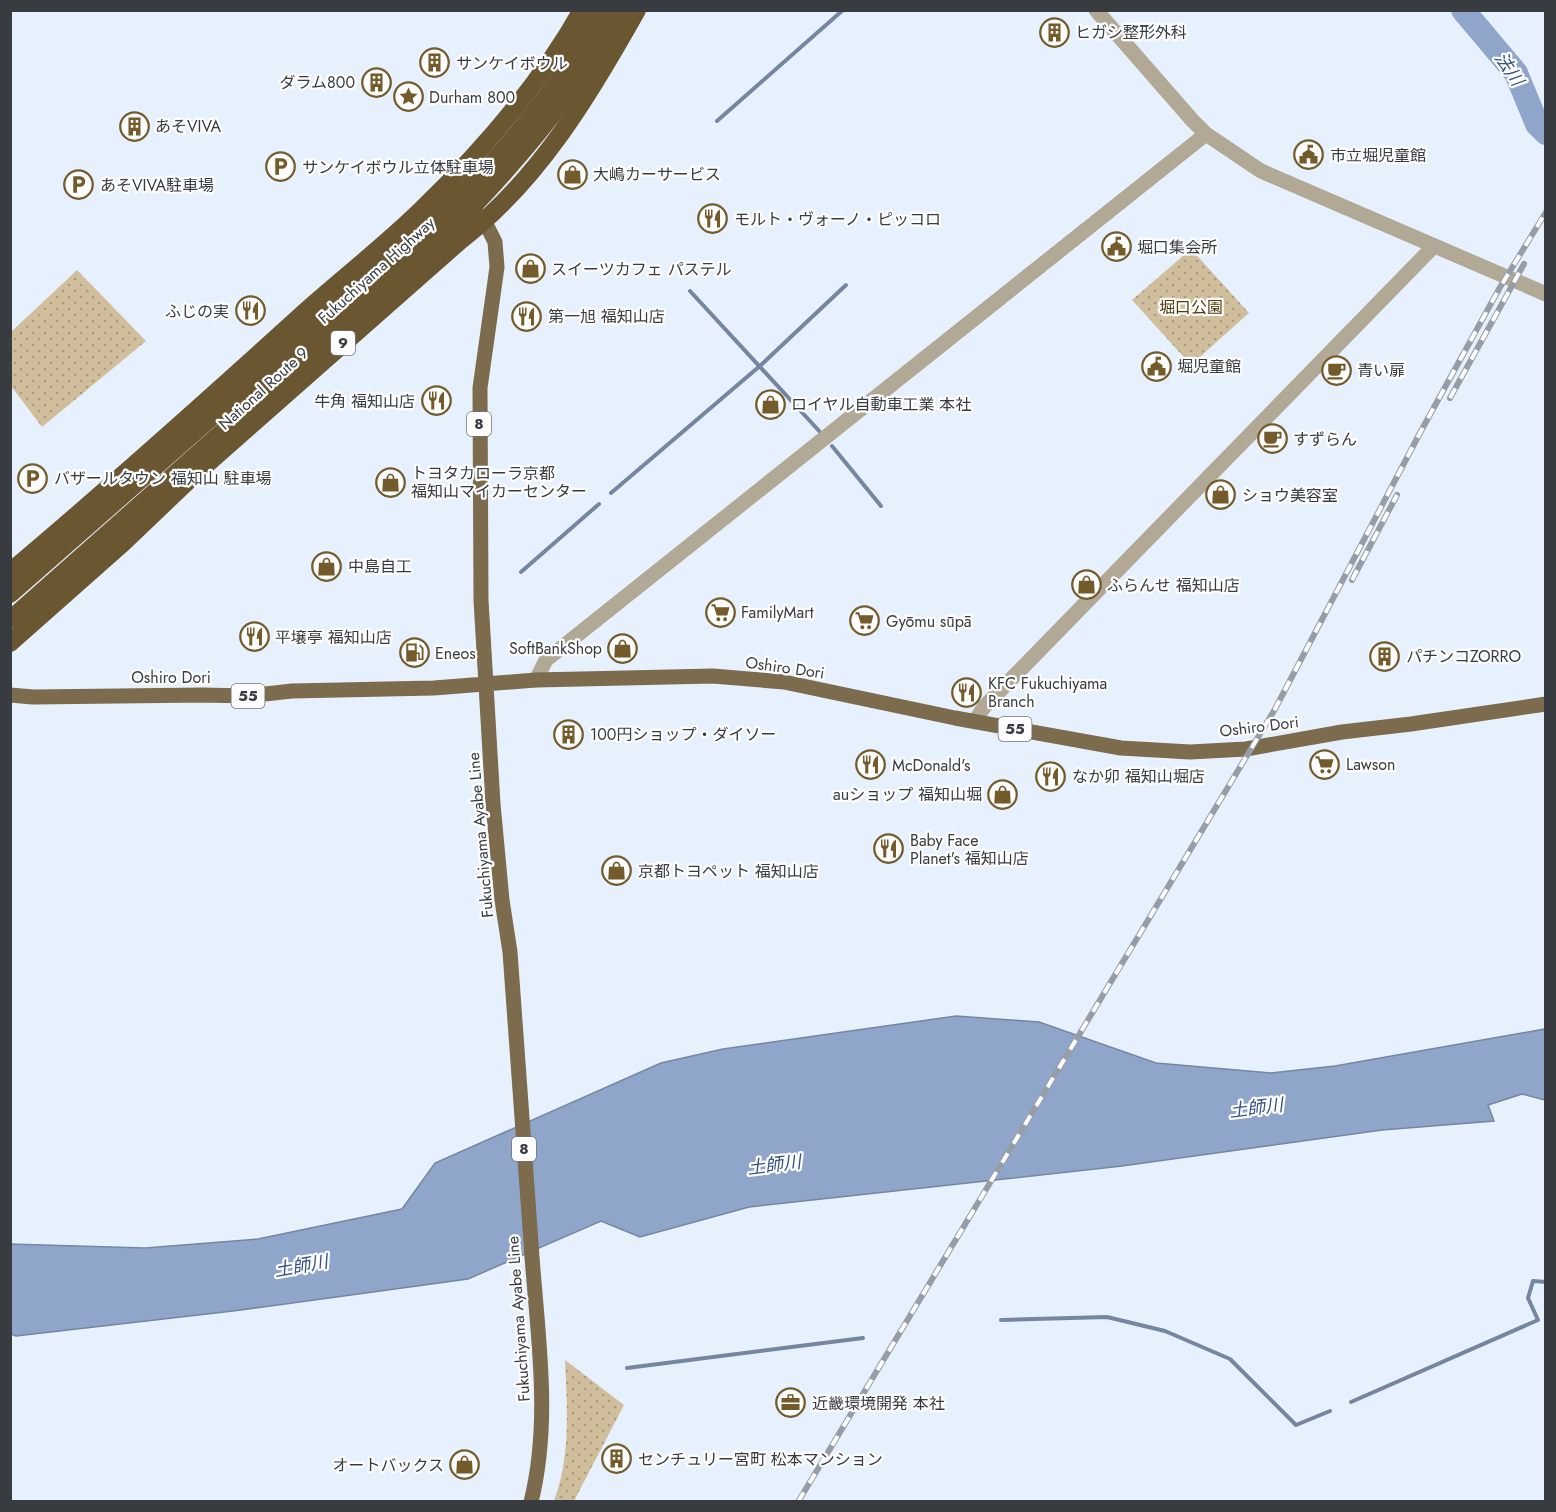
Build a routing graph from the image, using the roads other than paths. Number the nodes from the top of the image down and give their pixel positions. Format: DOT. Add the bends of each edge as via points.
graph roads {
  1 [pos="582,10"];
  2 [pos="602,10"];
  3 [pos="621,10"];
  4 [pos="637,10"];
  5 [pos="1096,10"];
  6 [pos="1206,134"];
  7 [pos="449,181"];
  8 [pos="484,222"];
  9 [pos="1434,246"];
  10 [pos="1545,294"];
  11 [pos="10,572"];
  12 [pos="10,594"];
  13 [pos="10,620"];
  14 [pos="10,643"];
  15 [pos="536,680"];
  16 [pos="485,684"];
  17 [pos="10,695"];
  18 [pos="1545,704"];
  19 [pos="975,721"];
  20 [pos="531,1502"];
  1 -- 7 [label="highway, National Route 9" via="554,56 510,113"];
  2 -- 12 [label="highway, Fukuchiyama Highway / 9, bridge" via="554,88 473,184"];
  3 -- 13 [label="highway, Fukuchiyama Highway / 9, bridge" via="568,97 507,171 446,234"];
  4 -- 8 [label="highway, National Route 9 / 9" via="561,134"];
  5 -- 6 [label="street"];
  6 -- 9 [label="street" via="1261,171"];
  6 -- 15 [label="street" via="546,660"];
  7 -- 8 [label="main road, Fukuchiyama Ayabe Line / 8"];
  7 -- 11 [label="highway, National Route 9" via="418,213"];
  8 -- 14 [label="highway, National Route 9 / 9" via="217,455"];
  8 -- 16 [label="main road, Fukuchiyama Ayabe Line / 8" via="495,242 497,267 480,388"];
  9 -- 10 [label="street"];
  9 -- 19 [label="street" via="984,707"];
  15 -- 16 [label="main road, Oshiro Dori / 55"];
  15 -- 19 [label="main road, Oshiro Dori / 55" via="713,676 784,682"];
  16 -- 17 [label="main road, Oshiro Dori / 55" via="247,696"];
  16 -- 20 [label="main road, Fukuchiyama Ayabe Line / 8" via="502,900 510,952 539,1346 542,1429"];
  18 -- 19 [label="main road, Oshiro Dori / 55" via="1246,749 1190,752 1121,748"];
}
